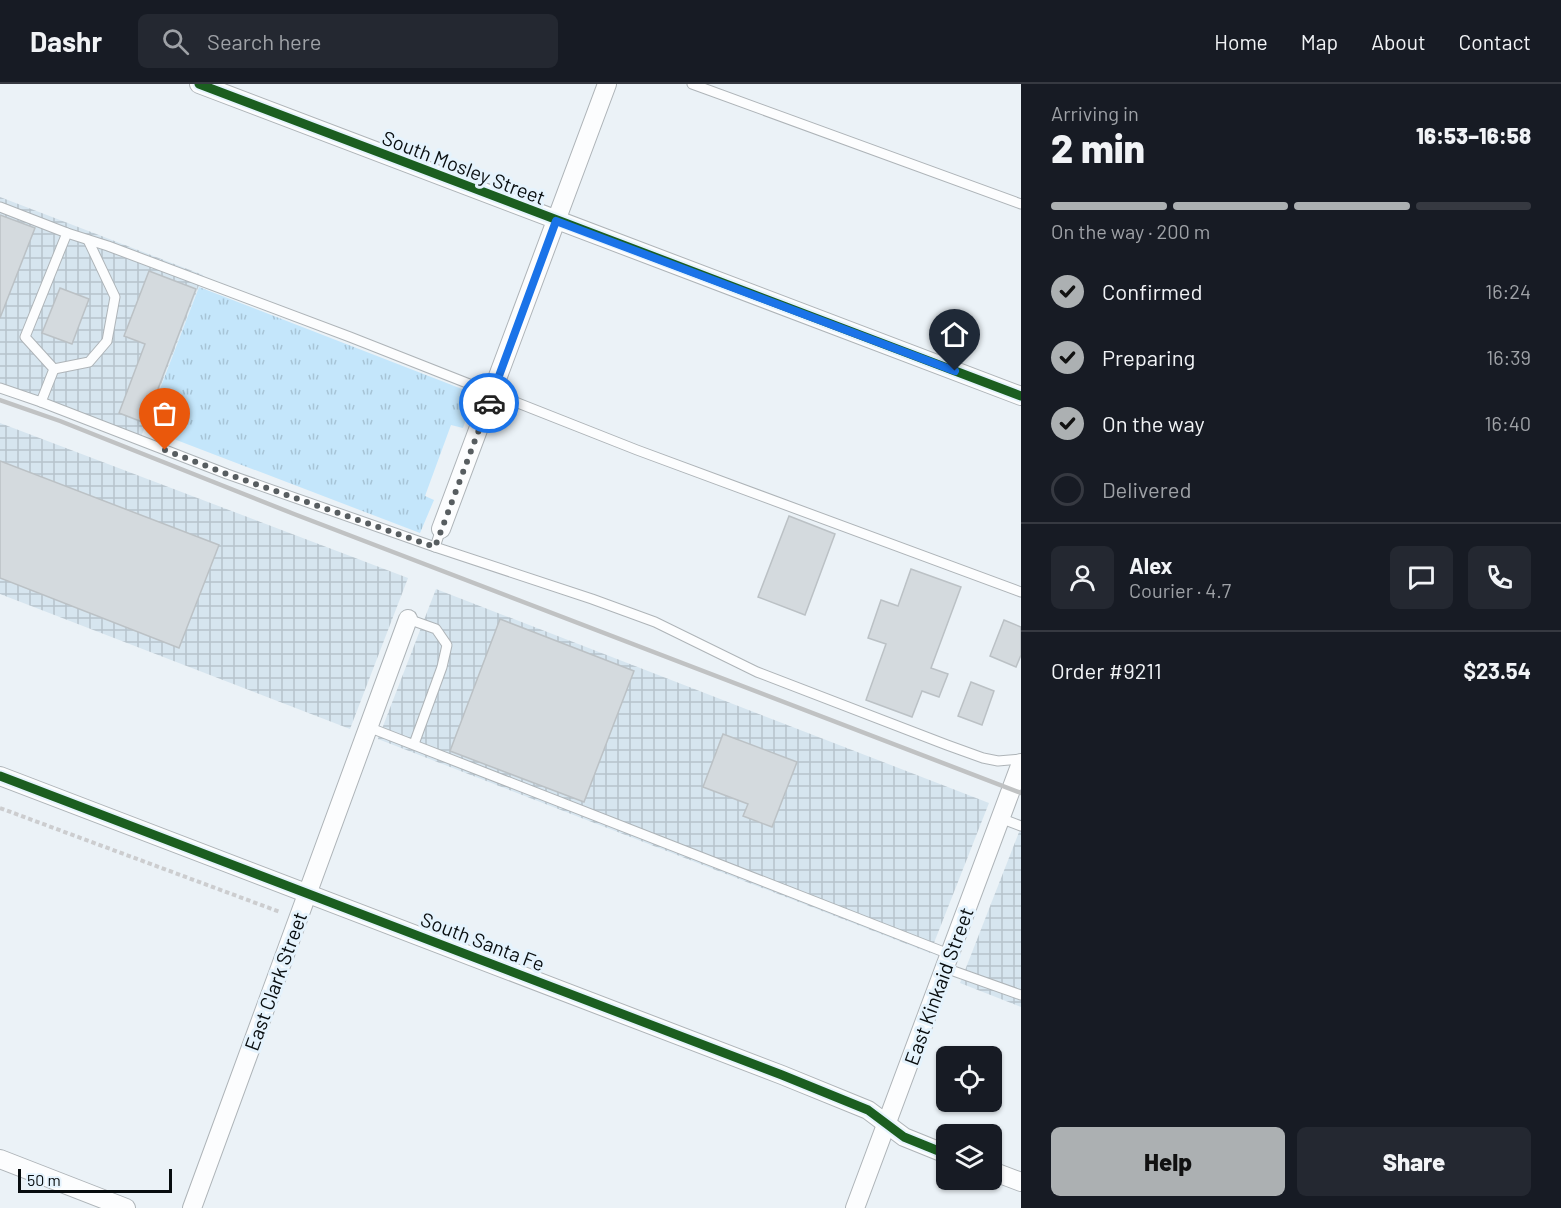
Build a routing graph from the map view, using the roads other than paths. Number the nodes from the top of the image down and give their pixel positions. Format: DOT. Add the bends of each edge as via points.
graph roads {
  1 [pos="198,84"];
  2 [pos="607,84"];
  3 [pos="692,84"];
  4 [pos="1021,204"];
  5 [pos="0,207"];
  6 [pos="556,221"];
  7 [pos="67,233"];
  8 [pos="88,240"];
  9 [pos="54,369"];
  10 [pos="0,388"];
  11 [pos="493,392"];
  12 [pos="1021,396"];
  13 [pos="41,402"];
  14 [pos="441,529"];
  15 [pos="435,547"];
  16 [pos="1021,592"];
  17 [pos="408,619"];
  18 [pos="368,727"];
  19 [pos="414,744"];
  20 [pos="1021,761"];
  21 [pos="0,776"];
  22 [pos="1000,818"];
  23 [pos="1021,826"];
  24 [pos="307,894"];
  25 [pos="947,961"];
  26 [pos="1021,994"];
  27 [pos="886,1124"];
  28 [pos="936,1150"];
  29 [pos="0,1159"];
  30 [pos="1002,1175"];
  31 [pos="1021,1182"];
  32 [pos="126,1208"];
  33 [pos="192,1208"];
  34 [pos="855,1208"];
  1 -- 6 [label="street, South Mosley Street"];
  2 -- 6 [label="street"];
  3 -- 4 [label="lane"];
  5 -- 7 [label="lane"];
  6 -- 11 [label="street"];
  6 -- 12 [label="street, South Mosley Street"];
  7 -- 8 [label="lane"];
  7 -- 9 [label="lane" via="25,337"];
  8 -- 9 [label="lane" via="115,297 107,341 88,362"];
  8 -- 11 [label="lane"];
  9 -- 13 [label="lane"];
  10 -- 13 [label="lane"];
  11 -- 14 [label="street"];
  11 -- 16 [label="lane" via="647,454"];
  13 -- 15 [label="lane" via="227,474"];
  14 -- 15 [label="lane"];
  15 -- 20 [label="lane" via="655,622 757,672 947,746 983,758"];
  17 -- 18 [label="street, East Clark Street"];
  17 -- 19 [label="lane" via="436,629 447,645"];
  18 -- 19 [label="lane"];
  18 -- 24 [label="street, East Clark Street"];
  19 -- 25 [label="lane"];
  20 -- 22 [label="street, East Kinkaid Street"];
  21 -- 24 [label="street, South Santa Fe"];
  22 -- 23 [label="lane"];
  22 -- 25 [label="street, East Kinkaid Street"];
  24 -- 27 [label="street, South Santa Fe" via="782,1075 868,1110"];
  24 -- 33 [label="street, East Clark Street"];
  25 -- 26 [label="lane"];
  25 -- 27 [label="street, East Kinkaid Street"];
  27 -- 28 [label="street, South Santa Fe" via="904,1137"];
  27 -- 34 [label="street, East Kinkaid Street"];
  29 -- 32 [label="street"];
  30 -- 31 [label="street"];
}
